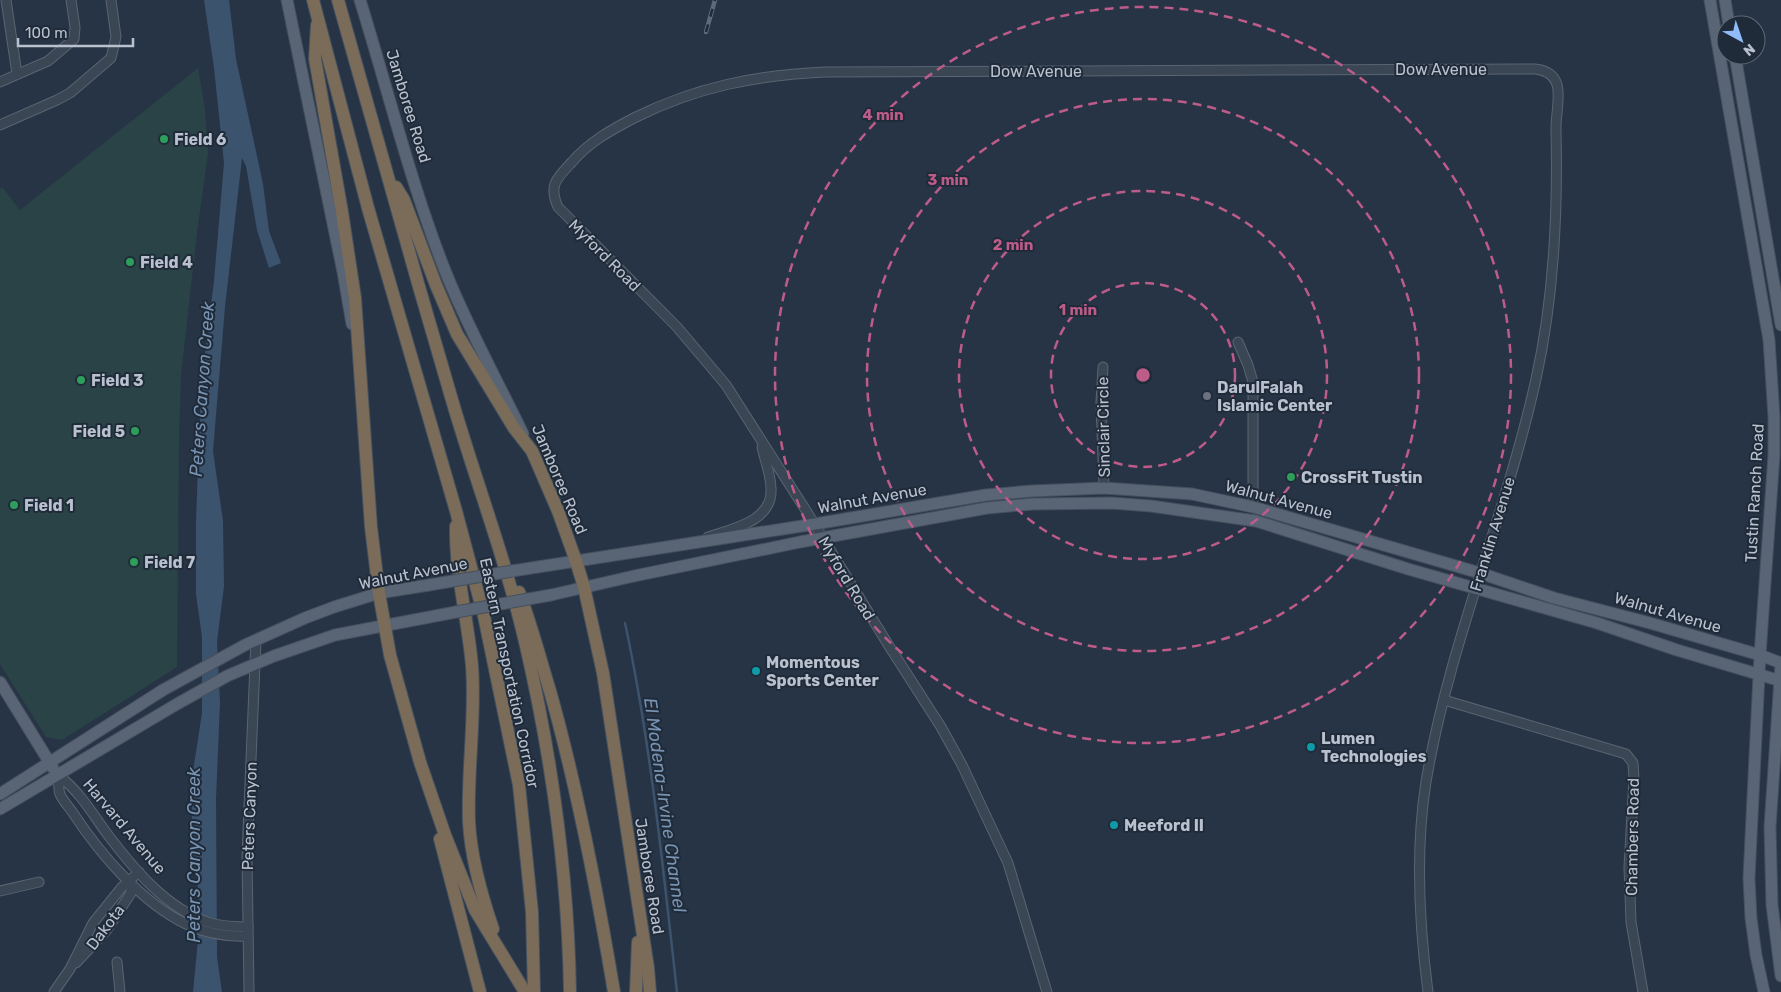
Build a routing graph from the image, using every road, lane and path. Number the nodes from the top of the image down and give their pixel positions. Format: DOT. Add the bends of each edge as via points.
graph roads {
  1 [pos="6,0"];
  2 [pos="71,0"];
  3 [pos="111,0"];
  4 [pos="287,0"];
  5 [pos="313,0"];
  6 [pos="338,0"];
  7 [pos="360,0"];
  8 [pos="1710,0"];
  9 [pos="1725,0"];
  10 [pos="318,15"];
  11 [pos="1727,15"];
  12 [pos="1736,65"];
  13 [pos="17,74"];
  14 [pos="1553,74"];
  15 [pos="0,82"];
  16 [pos="1,122"];
  17 [pos="387,170"];
  18 [pos="552,188"];
  19 [pos="1781,325"];
  20 [pos="1238,342"];
  21 [pos="1102,366"];
  22 [pos="359,367"];
  23 [pos="760,440"];
  24 [pos="532,451"];
  25 [pos="1104,488"];
  26 [pos="482,497"];
  27 [pos="1253,507"];
  28 [pos="456,511"];
  29 [pos="815,524"];
  30 [pos="823,538"];
  31 [pos="679,546"];
  32 [pos="576,561"];
  33 [pos="1480,573"];
  34 [pos="584,587"];
  35 [pos="1476,589"];
  36 [pos="380,594"];
  37 [pos="1641,620"];
  38 [pos="385,624"];
  39 [pos="1637,636"];
  40 [pos="256,640"];
  41 [pos="1760,655"];
  42 [pos="255,664"];
  43 [pos="1781,664"];
  44 [pos="1759,673"];
  45 [pos="1780,681"];
  46 [pos="0,682"];
  47 [pos="1444,700"];
  48 [pos="49,762"];
  49 [pos="420,762"];
  50 [pos="58,775"];
  51 [pos="0,794"];
  52 [pos="0,809"];
  53 [pos="139,872"];
  54 [pos="130,881"];
  55 [pos="39,882"];
  56 [pos="0,890"];
  57 [pos="638,900"];
  58 [pos="91,927"];
  59 [pos="248,932"];
  60 [pos="104,934"];
  61 [pos="498,948"];
  62 [pos="117,962"];
  63 [pos="70,969"];
  64 [pos="1781,976"];
  65 [pos="54,992"];
  66 [pos="120,992"];
  67 [pos="249,992"];
  68 [pos="480,992"];
  69 [pos="526,992"];
  70 [pos="534,992"];
  71 [pos="570,992"];
  72 [pos="614,992"];
  73 [pos="636,992"];
  74 [pos="650,992"];
  75 [pos="1047,992"];
  76 [pos="1428,992"];
  77 [pos="1643,992"];
  78 [pos="1764,992"];
  1 -- 13 [label="street"];
  2 -- 13 [label="street" via="74,40 48,61"];
  3 -- 16 [label="street" via="116,37 111,58 70,93 32,112"];
  4 -- 22 [label="main road" via="343,272"];
  5 -- 10 [label="highway"];
  6 -- 17 [label="highway"];
  7 -- 24 [label="main road, Jamboree Road" via="446,272 474,337"];
  8 -- 41 [label="main road, Tustin Ranch Road" via="1769,340 1774,455"];
  9 -- 11 [label="main road"];
  10 -- 22 [label="highway" via="315,59 351,269"];
  10 -- 28 [label="highway" via="368,208"];
  12 -- 19 [label="main road"];
  13 -- 15 [label="street"];
  14 -- 18 [label="street, Dow Avenue" via="1535,68 825,72 774,75 690,94 629,120 597,139 575,158 557,177"];
  14 -- 33 [label="street, Franklin Avenue" via="1558,92 1554,241 1548,304 1535,381"];
  17 -- 24 [label="highway" via="404,200 456,334 514,428"];
  17 -- 26 [label="highway"];
  18 -- 23 [label="street, Myford Road" via="558,207 678,327 715,370"];
  20 -- 27 [label="street" via="1253,382"];
  21 -- 25 [label="street, Sinclair Circle"];
  22 -- 36 [label="highway" via="371,526"];
  23 -- 29 [label="street, Myford Road"];
  23 -- 31 [label="street" via="771,485 768,507 750,521 732,529"];
  24 -- 32 [label="highway, Jamboree Road"];
  25 -- 27 [label="main road, Walnut Avenue" via="1192,494"];
  25 -- 29 [label="main road, Walnut Avenue" via="986,495"];
  26 -- 71 [label="highway, Eastern Transportation Corridor" via="526,645 550,766 567,905"];
  26 -- 72 [label="highway" via="524,605 564,741"];
  27 -- 33 [label="main road, Walnut Avenue"];
  28 -- 61 [label="highway" via="455,543 473,684 470,837 478,880"];
  28 -- 70 [label="highway, Eastern Transportation Corridor" via="484,616 519,785 532,912"];
  29 -- 30 [label="street, Myford Road"];
  29 -- 31 [label="main road, Walnut Avenue"];
  30 -- 34 [label="main road, Walnut Avenue"];
  30 -- 35 [label="main road, Walnut Avenue" via="987,508 1111,503 1157,506 1256,521"];
  30 -- 75 [label="street, Myford Road" via="941,727 976,792 1008,863"];
  31 -- 32 [label="main road, Walnut Avenue"];
  32 -- 34 [label="highway, Jamboree Road"];
  32 -- 36 [label="main road, Walnut Avenue, bridge"];
  33 -- 35 [label="street, Franklin Avenue"];
  33 -- 37 [label="main road, Walnut Avenue" via="1554,598"];
  34 -- 38 [label="main road, Walnut Avenue, bridge"];
  34 -- 57 [label="highway, Jamboree Road" via="603,672"];
  35 -- 39 [label="main road, Walnut Avenue"];
  35 -- 47 [label="street, Franklin Avenue"];
  36 -- 38 [label="highway"];
  36 -- 40 [label="main road, Walnut Avenue" via="305,618"];
  37 -- 39 [label="main road"];
  37 -- 41 [label="main road, Walnut Avenue"];
  38 -- 42 [label="main road, Walnut Avenue" via="335,635"];
  38 -- 49 [label="highway" via="390,655"];
  39 -- 44 [label="main road, Walnut Avenue"];
  40 -- 42 [label="street, Peters Canyon"];
  40 -- 48 [label="main road, Walnut Avenue" via="194,672"];
  41 -- 43 [label="main road, Walnut Avenue"];
  41 -- 44 [label="main road, Tustin Ranch Road"];
  42 -- 50 [label="main road, Walnut Avenue" via="194,694"];
  42 -- 59 [label="street, Peters Canyon" via="247,855"];
  43 -- 45 [label="main road"];
  44 -- 45 [label="main road, Walnut Avenue"];
  44 -- 78 [label="main road, Tustin Ranch Road" via="1748,878 1752,927"];
  45 -- 64 [label="main road" via="1770,827 1772,904"];
  46 -- 48 [label="main road, Harvard Avenue"];
  47 -- 76 [label="street, Franklin Avenue" via="1425,787 1420,860 1420,912"];
  47 -- 77 [label="street, Chambers Road" via="1626,754 1633,763 1629,867 1631,922"];
  48 -- 50 [label="main road, Harvard Avenue"];
  48 -- 51 [label="main road, Walnut Avenue"];
  49 -- 61 [label="highway" via="476,910"];
  49 -- 68 [label="highway"];
  50 -- 52 [label="main road, Walnut Avenue"];
  50 -- 53 [label="street, Harvard Avenue" via="72,786"];
  50 -- 54 [label="street, Harvard Avenue" via="60,793 80,823"];
  53 -- 54 [label="street, Dakota"];
  53 -- 59 [label="street, Harvard Avenue" via="187,913"];
  54 -- 58 [label="street, Dakota"];
  54 -- 59 [label="street, Harvard Avenue" via="156,906 188,925 210,934 228,936"];
  54 -- 60 [label="street, Dakota" via="131,893"];
  55 -- 56 [label="street"];
  57 -- 73 [label="highway"];
  57 -- 74 [label="highway, Jamboree Road"];
  58 -- 60 [label="street"];
  58 -- 63 [label="street, Dakota"];
  59 -- 67 [label="street, Peters Canyon"];
  60 -- 63 [label="street, Dakota"];
  61 -- 69 [label="highway"];
  62 -- 66 [label="street"];
  63 -- 65 [label="street, Dakota"];
}
